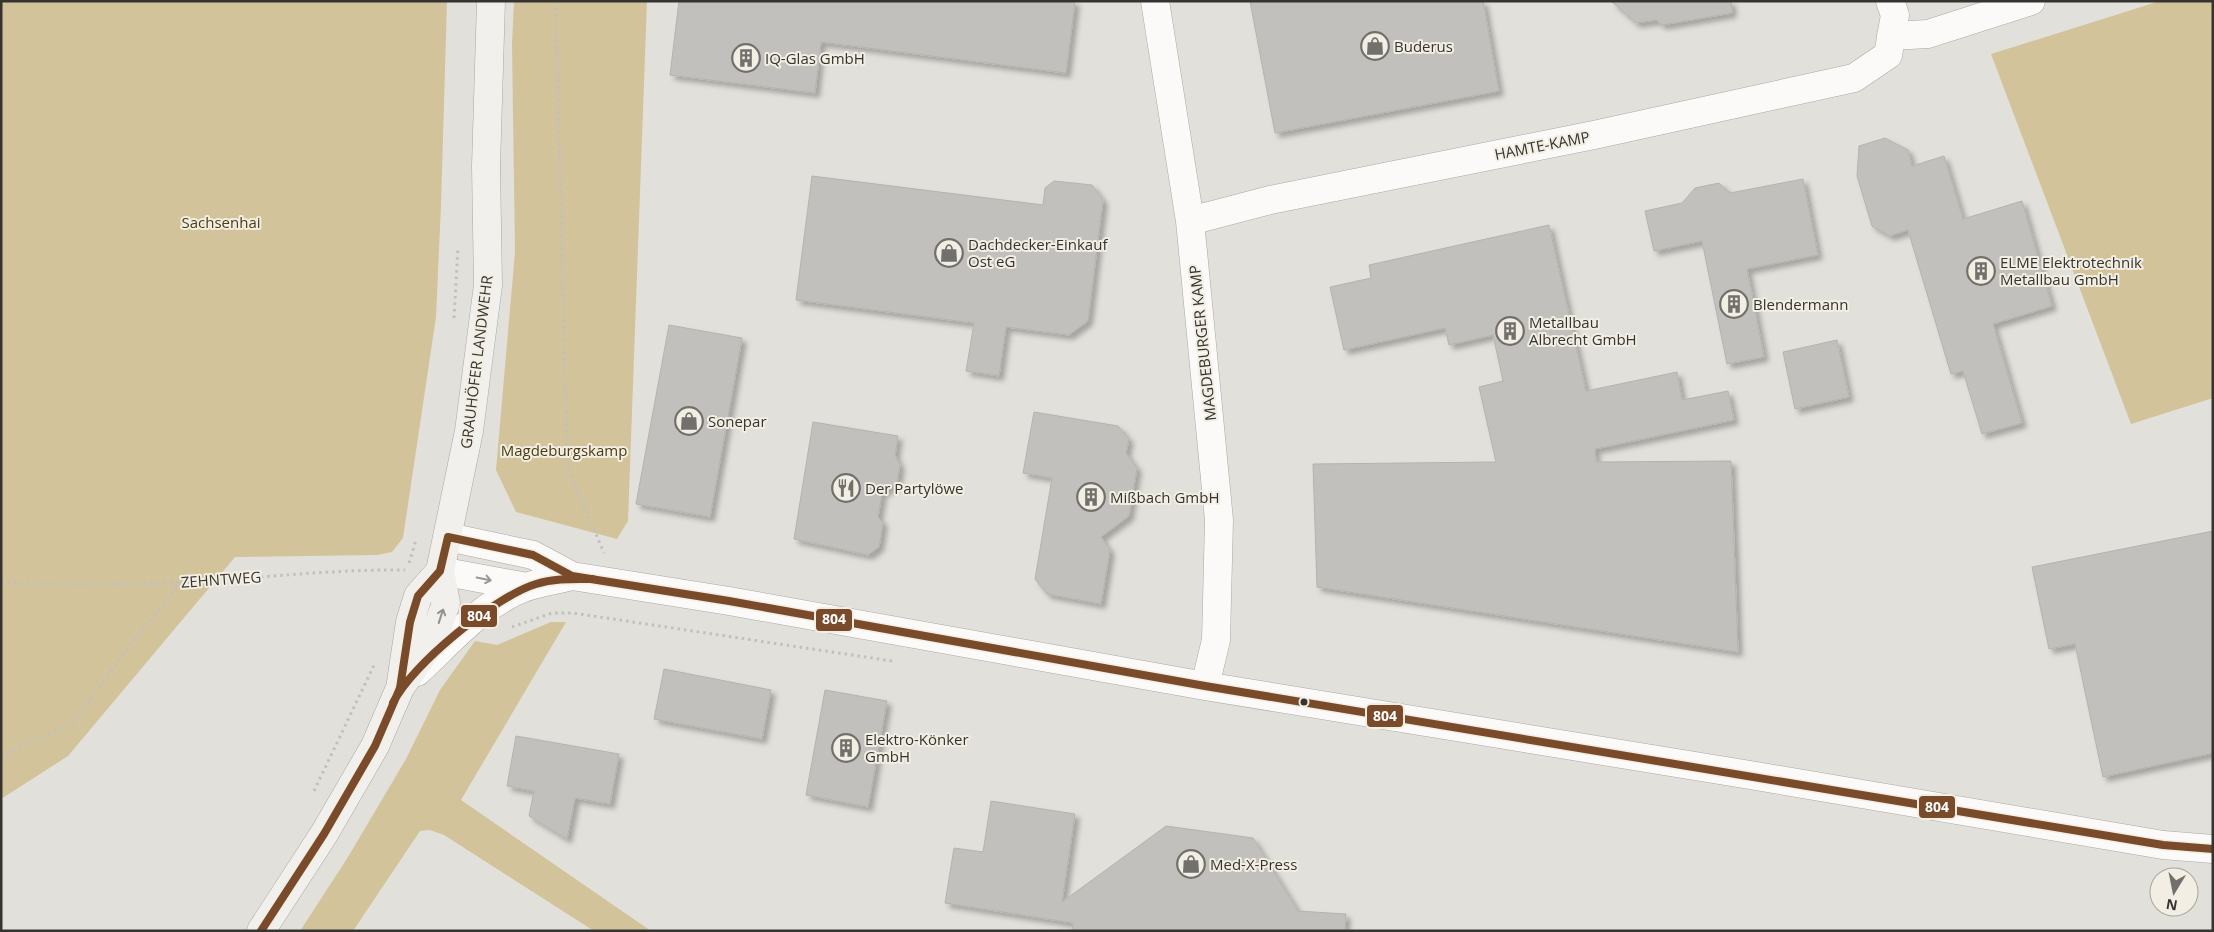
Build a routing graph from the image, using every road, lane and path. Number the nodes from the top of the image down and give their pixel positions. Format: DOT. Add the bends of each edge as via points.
graph roads {
  1 [pos="491,1"];
  2 [pos="556,1"];
  3 [pos="1155,1"];
  4 [pos="1890,1"];
  5 [pos="2031,1"];
  6 [pos="1890,46"];
  7 [pos="1190,221"];
  8 [pos="458,238"];
  9 [pos="453,325"];
  10 [pos="448,537"];
  11 [pos="417,538"];
  12 [pos="407,570"];
  13 [pos="440,570"];
  14 [pos="572,576"];
  15 [pos="404,577"];
  16 [pos="1,582"];
  17 [pos="180,582"];
  18 [pos="629,584"];
  19 [pos="528,587"];
  20 [pos="375,662"];
  21 [pos="1205,686"];
  22 [pos="400,688"];
  23 [pos="1,756"];
  24 [pos="311,798"];
  25 [pos="2213,849"];
  26 [pos="262,931"];
  1 -- 10 [label="street, GRAUHÖFER LANDWEHR" via="486,166 488,285 469,431"];
  2 -- 18 [label="path" via="567,466 600,548"];
  3 -- 7 [label="street, MAGDEBURGER KAMP"];
  4 -- 6 [label="street" via="1895,15"];
  5 -- 6 [label="street"];
  6 -- 7 [label="street, HAMTE-KAMP" via="1854,78 1584,137 1270,200"];
  7 -- 21 [label="street, MAGDEBURGER KAMP" via="1219,520 1216,640"];
  8 -- 9 [label="path"];
  10 -- 13 [label="street, GRAUHÖFER LANDWEHR"];
  10 -- 14 [label="street" via="533,555"];
  11 -- 12 [label="path"];
  12 -- 15 [label="path"];
  12 -- 17 [label="path, ZEHNTWEG" via="371,569"];
  13 -- 19 [label="street, one-way"];
  13 -- 22 [label="street, GRAUHÖFER LANDWEHR" via="418,596 410,622"];
  14 -- 18 [label="street"];
  14 -- 19 [label="street"];
  16 -- 17 [label="path, ZEHNTWEG" via="66,585"];
  17 -- 23 [label="path" via="73,723"];
  18 -- 21 [label="street"];
  22 -- 19 [label="street, one-way" via="476,615 500,599"];
  20 -- 24 [label="path"];
  21 -- 25 [label="street" via="2163,845"];
  22 -- 26 [label="street, GRAUHÖFER LANDWEHR" via="375,746 345,799"];
}
